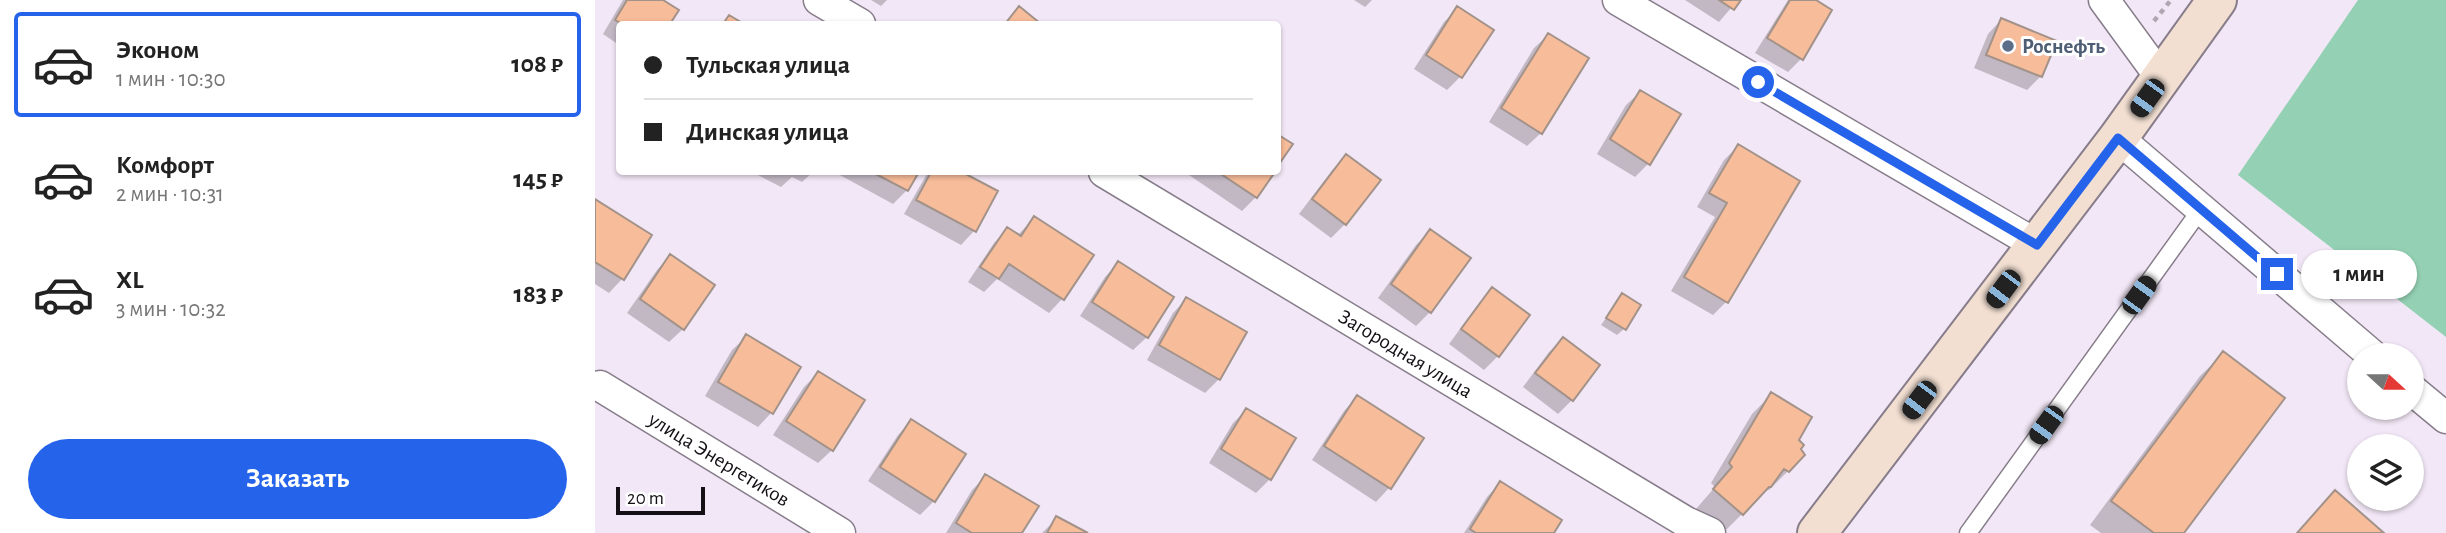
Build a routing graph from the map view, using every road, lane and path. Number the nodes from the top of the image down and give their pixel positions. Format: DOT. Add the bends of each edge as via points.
graph roads {
  1 [pos="819,0"];
  2 [pos="1618,0"];
  3 [pos="2104,0"];
  4 [pos="2217,0"];
  5 [pos="855,21"];
  6 [pos="2161,78"];
  7 [pos="2118,138"];
  8 [pos="1109,175"];
  9 [pos="2201,209"];
  10 [pos="2037,245"];
  11 [pos="2358,343"];
  12 [pos="600,386"];
  13 [pos="2424,400"];
  14 [pos="2446,418"];
  15 [pos="1691,529"];
  16 [pos="840,533"];
  17 [pos="1817,533"];
  18 [pos="1968,533"];
  1 -- 5 [label="street"];
  2 -- 10 [label="street"];
  3 -- 6 [label="street"];
  4 -- 6 [label="main road"];
  6 -- 7 [label="main road"];
  7 -- 9 [label="street"];
  7 -- 10 [label="main road"];
  8 -- 15 [label="street, Загородная улица"];
  9 -- 11 [label="street"];
  9 -- 18 [label="lane"];
  10 -- 17 [label="main road"];
  12 -- 16 [label="street, улица Энергетиков"];
  13 -- 14 [label="street"];
}
